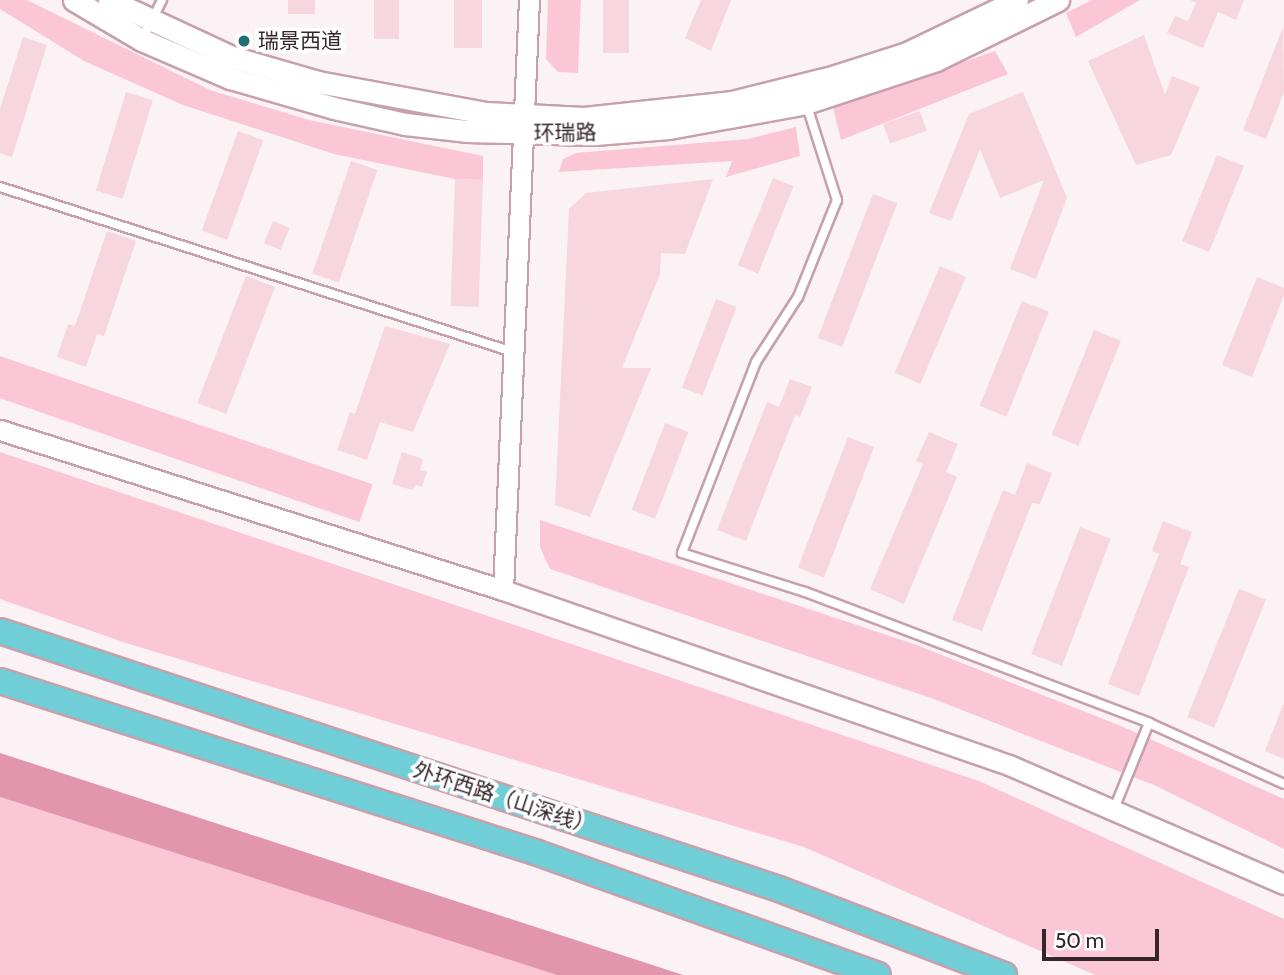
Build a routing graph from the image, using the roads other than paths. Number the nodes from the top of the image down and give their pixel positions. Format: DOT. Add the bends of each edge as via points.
graph roads {
  1 [pos="74,0"];
  2 [pos="109,0"];
  3 [pos="162,0"];
  4 [pos="528,0"];
  5 [pos="1017,0"];
  6 [pos="1058,0"];
  7 [pos="1033,6"];
  8 [pos="147,31"];
  9 [pos="806,103"];
  10 [pos="525,124"];
  11 [pos="0,187"];
  12 [pos="513,352"];
  13 [pos="0,430"];
  14 [pos="503,590"];
  15 [pos="0,631"];
  16 [pos="0,681"];
  17 [pos="1149,723"];
  18 [pos="1284,784"];
  19 [pos="1114,809"];
  20 [pos="1284,884"];
  21 [pos="878,975"];
  22 [pos="1004,975"];
  1 -- 8 [label="main road, 环瑞路"];
  2 -- 8 [label="main road, 环瑞路"];
  3 -- 8 [label="lane"];
  4 -- 10 [label="street"];
  5 -- 10 [label="main road, 环瑞路" via="907,53 732,102"];
  6 -- 7 [label="main road, 环瑞路"];
  7 -- 9 [label="main road, 环瑞路" via="936,60"];
  8 -- 10 [label="main road, 环瑞路" via="230,78 334,108 405,124"];
  9 -- 10 [label="main road, 环瑞路" via="669,128"];
  9 -- 17 [label="lane" via="837,200 798,298 756,362 682,553 805,592"];
  10 -- 12 [label="street"];
  11 -- 12 [label="lane"];
  12 -- 14 [label="street"];
  13 -- 14 [label="street"];
  14 -- 19 [label="street" via="1009,765"];
  15 -- 22 [label="highway, 外环西路（山深线）" via="779,889"];
  16 -- 21 [label="highway, 外环西路（山深线）" via="535,852"];
  17 -- 18 [label="lane"];
  17 -- 19 [label="lane"];
  19 -- 20 [label="street"];
}
